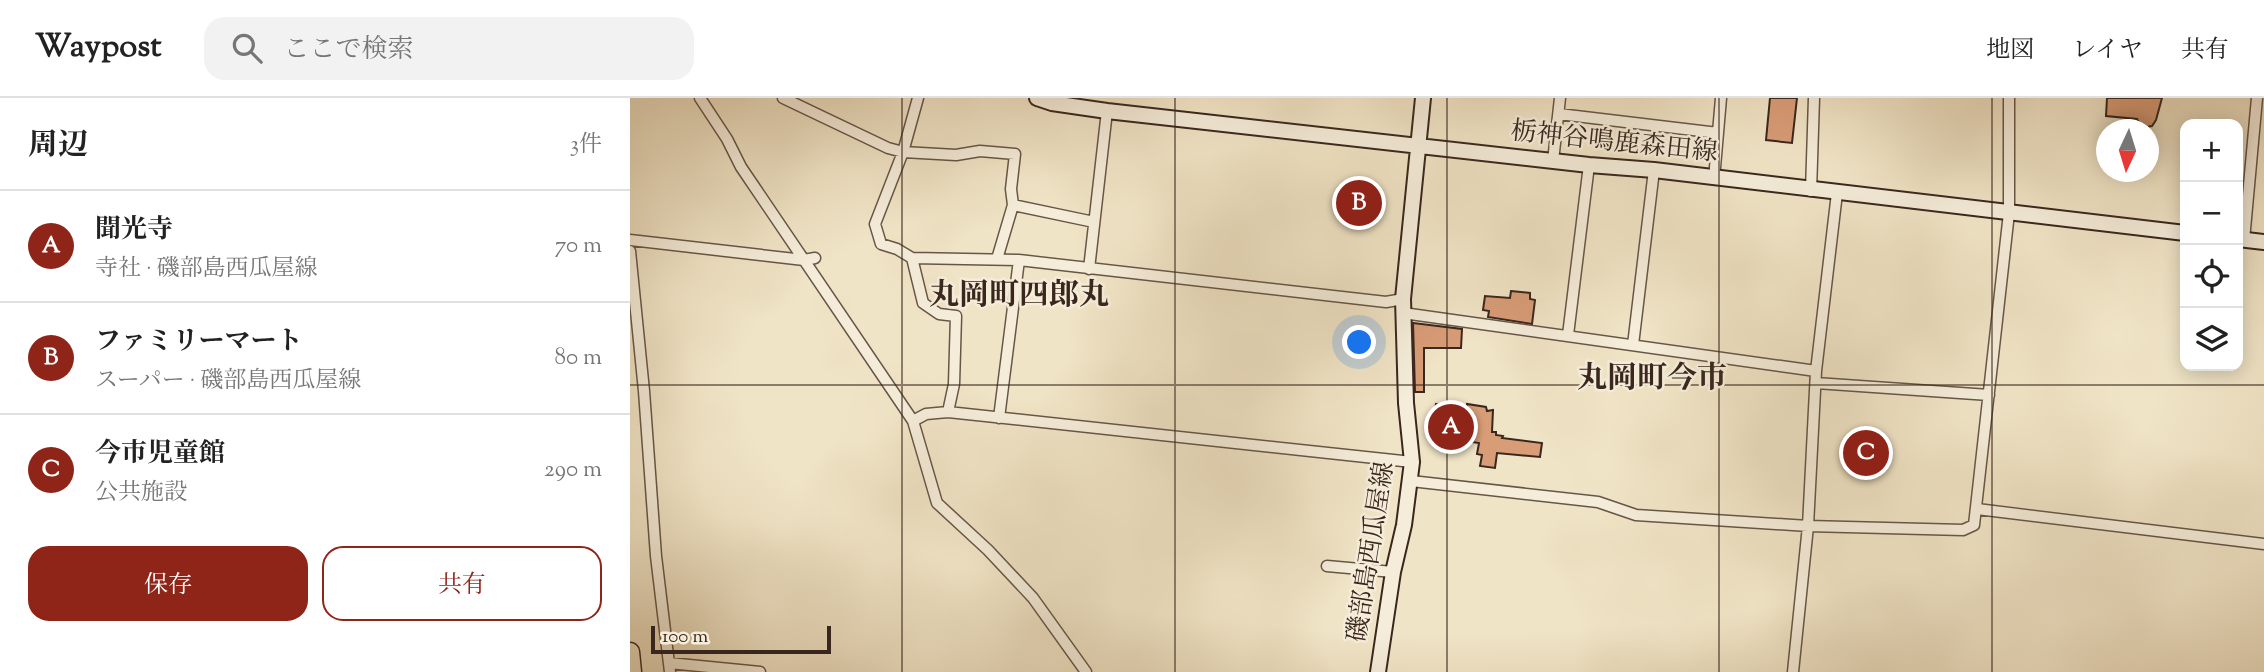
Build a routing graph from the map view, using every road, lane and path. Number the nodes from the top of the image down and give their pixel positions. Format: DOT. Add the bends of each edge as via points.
graph roads {
  1 [pos="700,98"];
  2 [pos="783,98"];
  3 [pos="918,98"];
  4 [pos="1037,98"];
  5 [pos="1423,98"];
  6 [pos="1560,98"];
  7 [pos="1721,98"];
  8 [pos="1814,98"];
  9 [pos="2009,98"];
  10 [pos="2257,98"];
  11 [pos="1107,111"];
  12 [pos="1559,114"];
  13 [pos="1718,132"];
  14 [pos="1417,147"];
  15 [pos="903,152"];
  16 [pos="1553,161"];
  17 [pos="1590,165"];
  18 [pos="1654,170"];
  19 [pos="1714,179"];
  20 [pos="1811,191"];
  21 [pos="1837,193"];
  22 [pos="1013,205"];
  23 [pos="2009,213"];
  24 [pos="1094,222"];
  25 [pos="2243,222"];
  26 [pos="2180,232"];
  27 [pos="630,240"];
  28 [pos="2243,240"];
  29 [pos="2264,242"];
  30 [pos="630,251"];
  31 [pos="816,258"];
  32 [pos="912,258"];
  33 [pos="997,259"];
  34 [pos="804,260"];
  35 [pos="1019,260"];
  36 [pos="1089,269"];
  37 [pos="1403,306"];
  38 [pos="1568,335"];
  39 [pos="1633,345"];
  40 [pos="1816,372"];
  41 [pos="1815,383"];
  42 [pos="1989,395"];
  43 [pos="948,412"];
  44 [pos="999,418"];
  45 [pos="913,421"];
  46 [pos="1412,462"];
  47 [pos="1410,481"];
  48 [pos="1977,509"];
  49 [pos="1808,526"];
  50 [pos="2264,544"];
  51 [pos="1327,566"];
  52 [pos="1394,572"];
  53 [pos="630,652"];
  54 [pos="670,668"];
  55 [pos="632,672"];
  56 [pos="760,672"];
  57 [pos="1086,672"];
  58 [pos="1378,672"];
  59 [pos="1793,672"];
  1 -- 34 [label="street"];
  2 -- 15 [label="street"];
  3 -- 15 [label="street"];
  4 -- 11 [label="main road, 栃神谷鳴鹿森田線"];
  5 -- 14 [label="main road, 磯部島西瓜屋線"];
  6 -- 12 [label="street"];
  7 -- 13 [label="street"];
  8 -- 20 [label="street"];
  9 -- 23 [label="street"];
  10 -- 25 [label="street"];
  11 -- 14 [label="main road, 栃神谷鳴鹿森田線"];
  11 -- 24 [label="street"];
  12 -- 13 [label="street"];
  12 -- 16 [label="street"];
  13 -- 19 [label="street"];
  14 -- 16 [label="main road, 栃神谷鳴鹿森田線"];
  14 -- 37 [label="main road, 磯部島西瓜屋線"];
  15 -- 22 [label="street" via="1015,154"];
  15 -- 32 [label="street" via="875,224 881,244"];
  16 -- 17 [label="main road, 栃神谷鳴鹿森田線"];
  17 -- 18 [label="main road, 栃神谷鳴鹿森田線"];
  17 -- 38 [label="street"];
  18 -- 19 [label="main road, 栃神谷鳴鹿森田線"];
  18 -- 39 [label="street"];
  19 -- 20 [label="main road, 栃神谷鳴鹿森田線"];
  20 -- 21 [label="main road, 栃神谷鳴鹿森田線"];
  21 -- 23 [label="main road, 栃神谷鳴鹿森田線"];
  21 -- 40 [label="street"];
  22 -- 24 [label="street"];
  22 -- 33 [label="street"];
  23 -- 26 [label="main road, 栃神谷鳴鹿森田線"];
  23 -- 42 [label="street"];
  24 -- 36 [label="street"];
  27 -- 34 [label="street"];
  28 -- 29 [label="main road"];
  30 -- 54 [label="street"];
  31 -- 34 [label="street"];
  32 -- 33 [label="street"];
  32 -- 43 [label="street" via="923,303 939,314 956,316 954,384"];
  33 -- 35 [label="street"];
  34 -- 45 [label="street"];
  35 -- 36 [label="street"];
  35 -- 44 [label="street"];
  36 -- 37 [label="street"];
  37 -- 38 [label="street"];
  37 -- 46 [label="main road, 磯部島西瓜屋線"];
  38 -- 39 [label="street"];
  39 -- 40 [label="street"];
  40 -- 41 [label="street"];
  41 -- 42 [label="street"];
  41 -- 49 [label="street"];
  42 -- 48 [label="street"];
  43 -- 44 [label="street"];
  43 -- 45 [label="street" via="926,414"];
  44 -- 46 [label="street"];
  45 -- 57 [label="street" via="937,503 1033,598"];
  46 -- 47 [label="main road, 磯部島西瓜屋線"];
  47 -- 49 [label="street" via="1598,502 1636,515"];
  47 -- 52 [label="main road, 磯部島西瓜屋線"];
  48 -- 49 [label="street" via="1974,525 1963,530"];
  48 -- 50 [label="street"];
  49 -- 59 [label="street"];
  51 -- 52 [label="street"];
  52 -- 58 [label="main road, 磯部島西瓜屋線"];
  53 -- 55 [label="highway"];
  54 -- 56 [label="street"];
}
